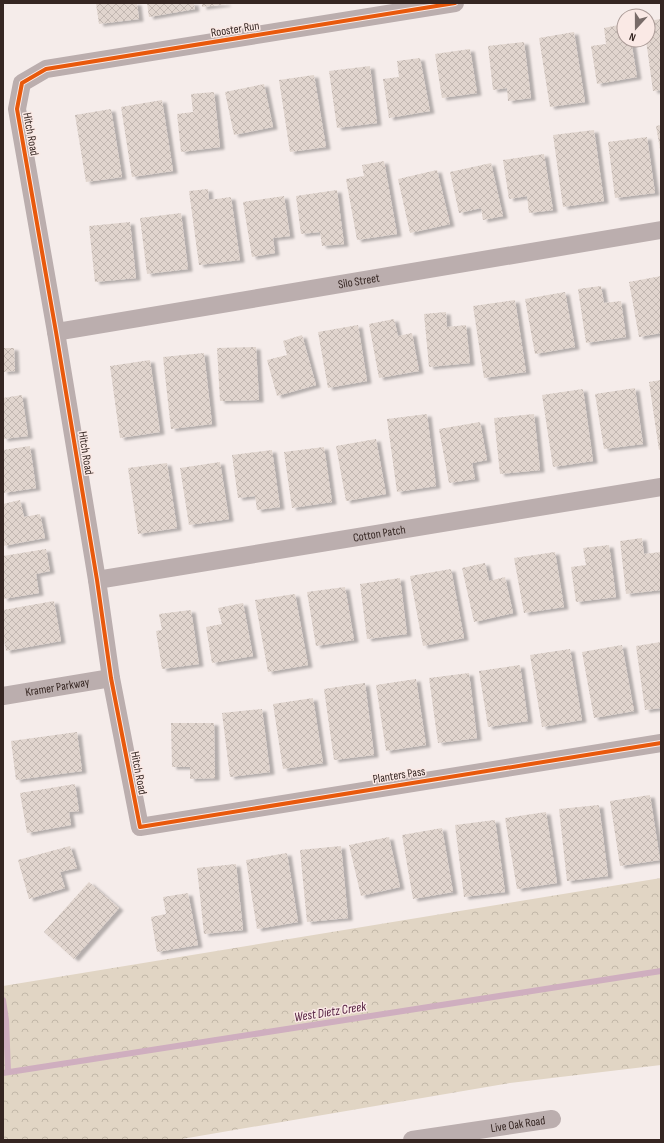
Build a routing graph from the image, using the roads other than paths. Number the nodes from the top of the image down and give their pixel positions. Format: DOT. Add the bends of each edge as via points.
graph roads {
  1 [pos="455,3"];
  2 [pos="22,83"];
  3 [pos="661,230"];
  4 [pos="56,332"];
  5 [pos="661,487"];
  6 [pos="97,580"];
  7 [pos="112,678"];
  8 [pos="3,696"];
  9 [pos="661,743"];
  10 [pos="140,828"];
  11 [pos="552,1118"];
  12 [pos="444,1138"];
  13 [pos="412,1140"];
  1 -- 2 [label="street, Rooster Run" via="46,70"];
  2 -- 4 [label="street, Hitch Road" via="17,109"];
  3 -- 4 [label="street, Silo Street"];
  4 -- 6 [label="street, Hitch Road"];
  5 -- 6 [label="street, Cotton Patch"];
  6 -- 7 [label="street, Hitch Road"];
  7 -- 8 [label="street, Kramer Parkway"];
  7 -- 10 [label="street, Hitch Road"];
  9 -- 10 [label="street, Planters Pass"];
  11 -- 12 [label="street, Live Oak Road"];
  12 -- 13 [label="street, Live Oak Road"];
}
